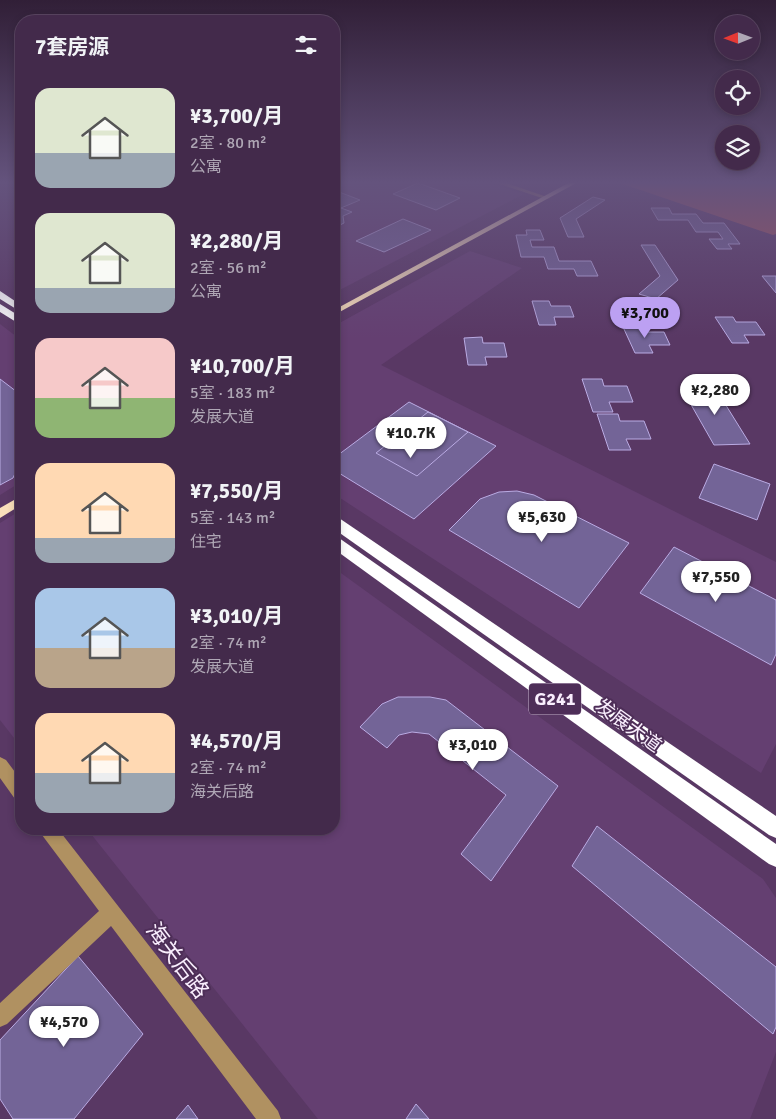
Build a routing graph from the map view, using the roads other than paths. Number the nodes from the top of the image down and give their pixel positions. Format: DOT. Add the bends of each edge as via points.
graph roads {
  1 [pos="475,233"];
  2 [pos="478,233"];
  3 [pos="0,294"];
  4 [pos="15,305"];
  5 [pos="340,305"];
  6 [pos="0,307"];
  7 [pos="340,310"];
  8 [pos="15,318"];
  9 [pos="15,498"];
  10 [pos="15,504"];
  11 [pos="0,508"];
  12 [pos="0,514"];
  13 [pos="340,526"];
  14 [pos="340,546"];
  15 [pos="0,765"];
  16 [pos="15,785"];
  17 [pos="776,828"];
  18 [pos="53,835"];
  19 [pos="776,856"];
  20 [pos="112,912"];
  21 [pos="0,1017"];
  22 [pos="270,1119"];
  1 -- 5 [label="main road"];
  2 -- 7 [label="main road"];
  3 -- 4 [label="highway"];
  6 -- 8 [label="highway"];
  9 -- 11 [label="main road"];
  10 -- 12 [label="main road"];
  13 -- 17 [label="highway, 发展大道 / G241"];
  14 -- 19 [label="highway, 发展大道 / G241"];
  15 -- 16 [label="street"];
  18 -- 20 [label="street, 海关后路"];
  20 -- 21 [label="street"];
  20 -- 22 [label="street, 海关后路"];
}
